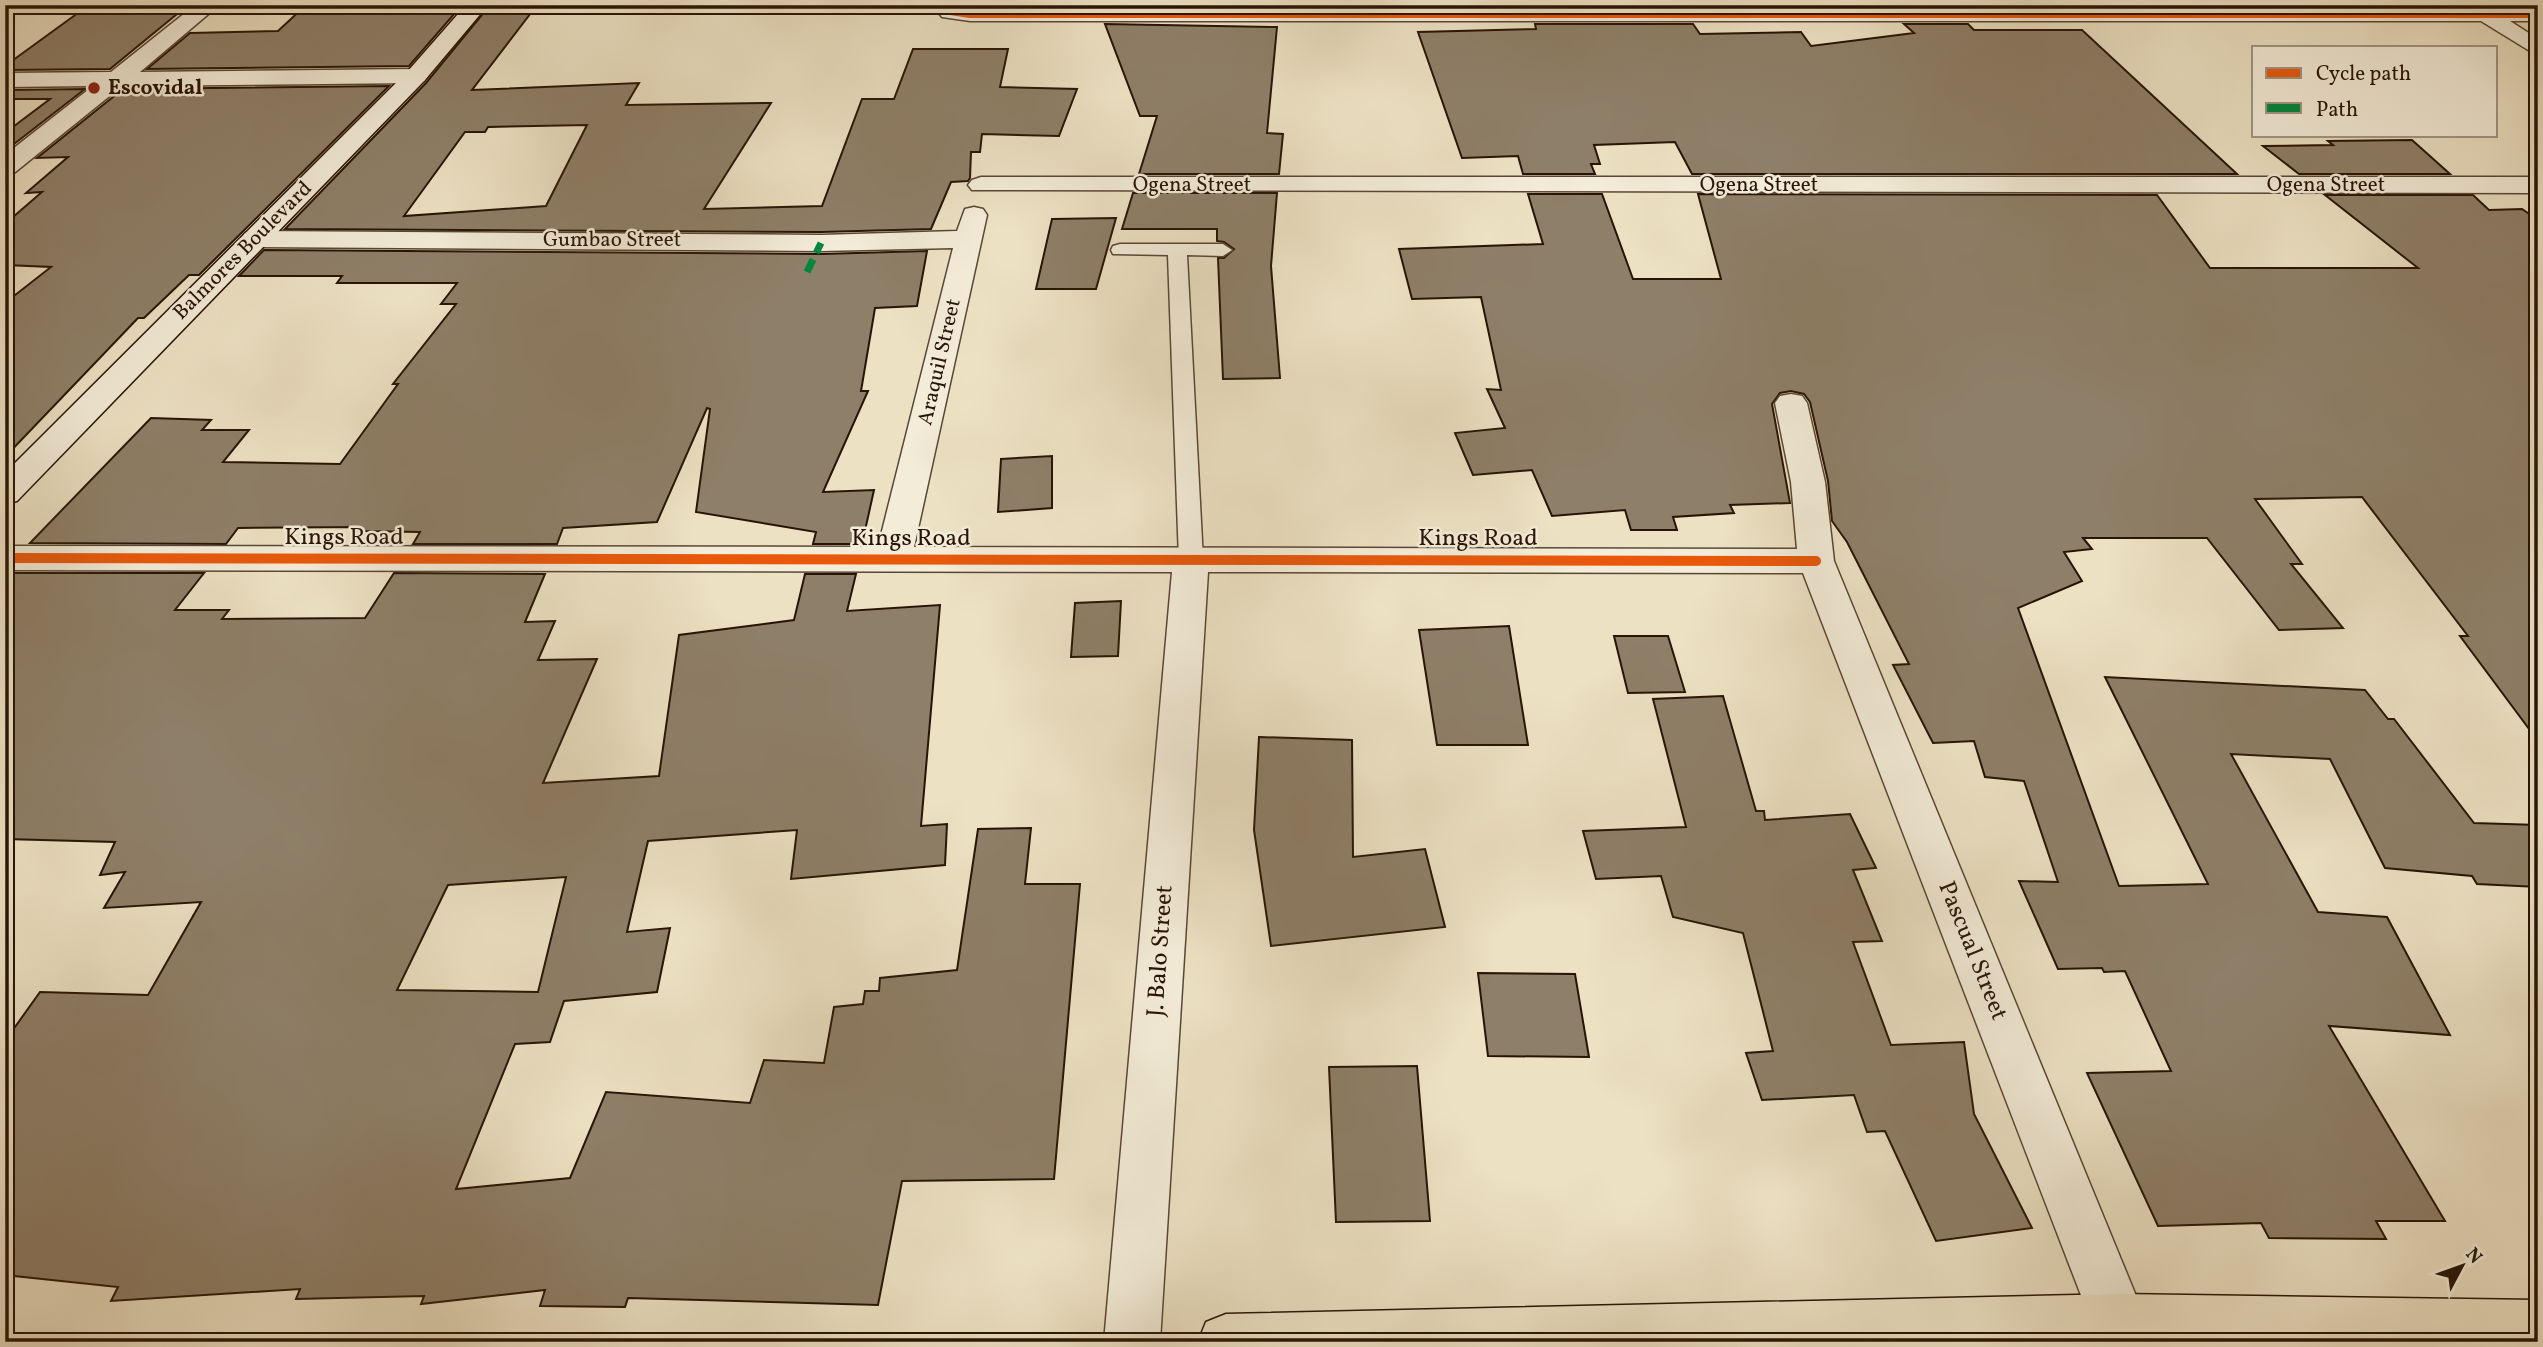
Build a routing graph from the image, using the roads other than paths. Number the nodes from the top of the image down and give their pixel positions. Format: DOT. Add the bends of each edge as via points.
graph roads {
  1 [pos="209,5"];
  2 [pos="478,5"];
  3 [pos="942,5"];
  4 [pos="1807,10"];
  5 [pos="2479,10"];
  6 [pos="2538,15"];
  7 [pos="2538,49"];
  8 [pos="416,76"];
  9 [pos="5,80"];
  10 [pos="115,80"];
  11 [pos="5,168"];
  12 [pos="983,175"];
  13 [pos="2538,185"];
  14 [pos="255,239"];
  15 [pos="969,239"];
  16 [pos="1120,250"];
  17 [pos="1177,250"];
  18 [pos="1223,250"];
  19 [pos="1791,402"];
  20 [pos="11,481"];
  21 [pos="5,558"];
  22 [pos="893,560"];
  23 [pos="1191,560"];
  24 [pos="1816,561"];
  25 [pos="2538,1328"];
  26 [pos="2123,1332"];
  27 [pos="1132,1342"];
  28 [pos="1226,1342"];
  1 -- 10 [label="street"];
  2 -- 8 [label="street, Balmores Boulevard"];
  3 -- 4 [label="street" via="950,12 970,15"];
  4 -- 5 [label="street"];
  5 -- 6 [label="street"];
  5 -- 7 [label="street"];
  8 -- 10 [label="street"];
  8 -- 14 [label="street, Balmores Boulevard"];
  9 -- 10 [label="street"];
  10 -- 11 [label="street"];
  12 -- 13 [label="street, Ogena Street"];
  12 -- 15 [label="street, Araquil Street"];
  14 -- 15 [label="street, Gumbao Street" via="821,243"];
  14 -- 20 [label="street, Balmores Boulevard"];
  15 -- 22 [label="street, Araquil Street"];
  16 -- 17 [label="lane"];
  17 -- 18 [label="lane"];
  17 -- 23 [label="lane"];
  19 -- 24 [label="street, Pascual Street" via="1808,482"];
  21 -- 22 [label="street, Kings Road"];
  22 -- 23 [label="street, Kings Road"];
  23 -- 24 [label="street, Kings Road"];
  23 -- 27 [label="street, J. Balo Street"];
  24 -- 26 [label="street, Pascual Street"];
  25 -- 26 [label="main road"];
  26 -- 28 [label="main road"];
}
